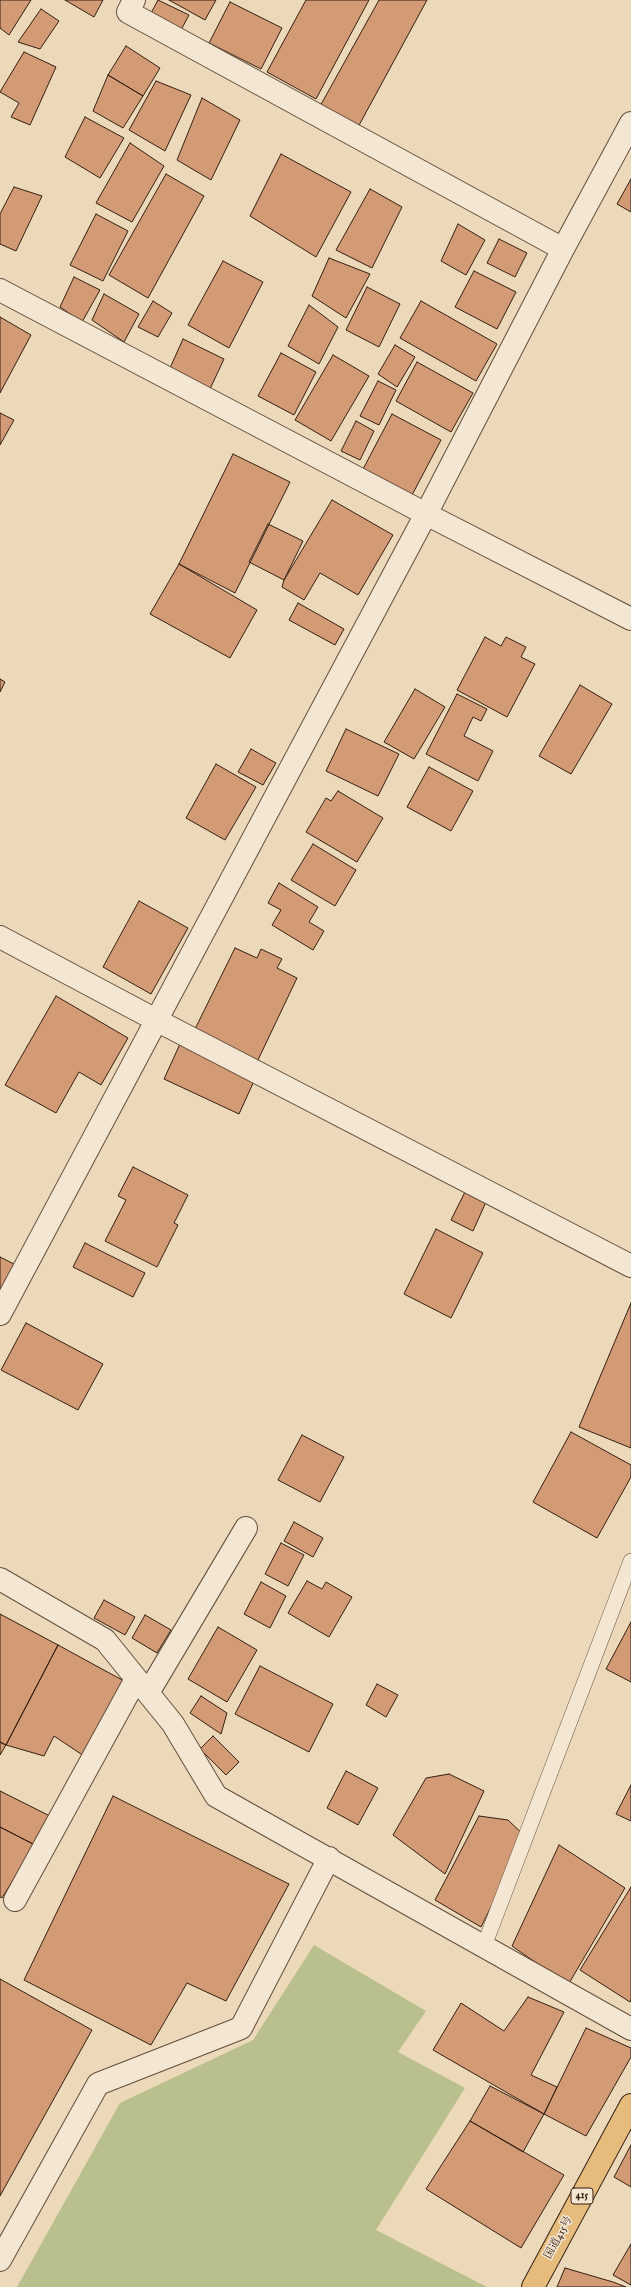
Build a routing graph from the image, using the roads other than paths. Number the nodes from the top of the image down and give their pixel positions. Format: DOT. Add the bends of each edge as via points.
graph roads {
  1 [pos="134,0"];
  2 [pos="631,124"];
  3 [pos="563,249"];
  4 [pos="0,290"];
  5 [pos="426,514"];
  6 [pos="631,619"];
  7 [pos="0,937"];
  8 [pos="156,1020"];
  9 [pos="631,1266"];
  10 [pos="0,1314"];
  11 [pos="246,1528"];
  12 [pos="631,1561"];
  13 [pos="0,1580"];
  14 [pos="142,1686"];
  15 [pos="329,1858"];
  16 [pos="15,1900"];
  17 [pos="484,1946"];
  18 [pos="631,2029"];
  19 [pos="631,2104"];
  20 [pos="0,2260"];
  21 [pos="533,2287"];
  1 -- 3 [label="street" via="128,12"];
  2 -- 3 [label="street"];
  3 -- 5 [label="street"];
  4 -- 5 [label="street"];
  5 -- 6 [label="street"];
  5 -- 8 [label="street"];
  7 -- 8 [label="street"];
  8 -- 9 [label="street"];
  8 -- 10 [label="street"];
  11 -- 14 [label="street"];
  12 -- 17 [label="lane"];
  13 -- 14 [label="street" via="105,1640"];
  14 -- 15 [label="street" via="172,1724 216,1796"];
  14 -- 16 [label="street"];
  15 -- 17 [label="street"];
  15 -- 20 [label="street" via="241,2028 98,2084"];
  17 -- 18 [label="street"];
  19 -- 21 [label="highway, 国道415号 / 415"];
}
